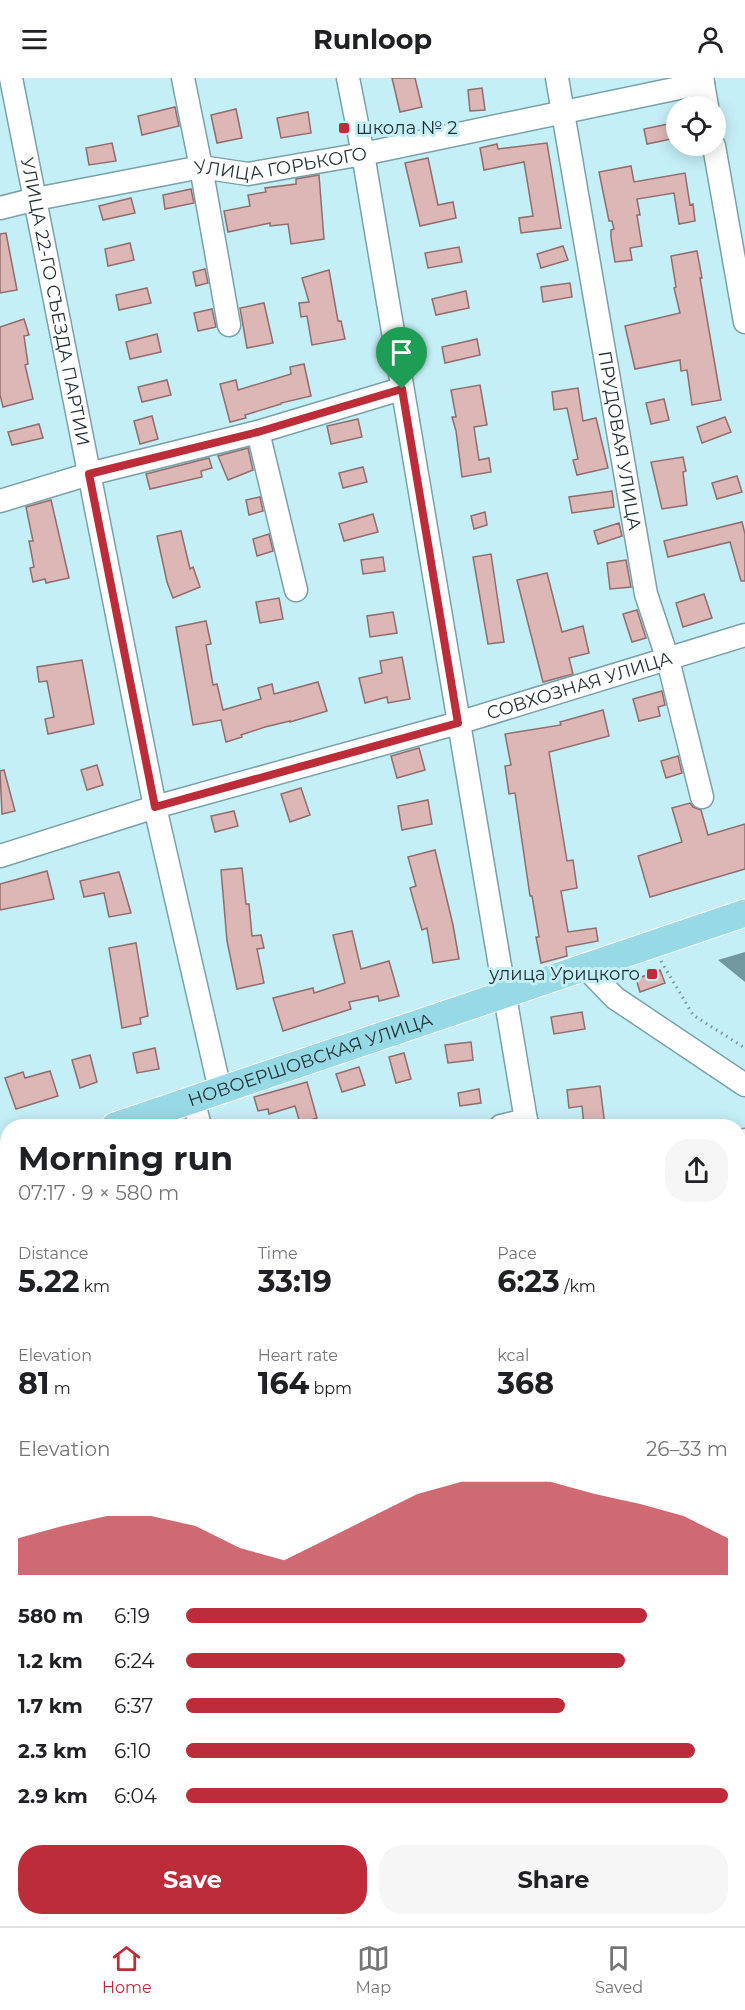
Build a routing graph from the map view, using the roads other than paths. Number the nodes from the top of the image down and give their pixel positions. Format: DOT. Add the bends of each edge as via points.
graph roads {
  1 [pos="11,78"];
  2 [pos="183,78"];
  3 [pos="348,78"];
  4 [pos="557,78"];
  5 [pos="702,81"];
  6 [pos="705,96"];
  7 [pos="562,113"];
  8 [pos="363,154"];
  9 [pos="716,156"];
  10 [pos="201,167"];
  11 [pos="36,199"];
  12 [pos="0,208"];
  13 [pos="745,322"];
  14 [pos="229,325"];
  15 [pos="402,389"];
  16 [pos="258,432"];
  17 [pos="89,474"];
  18 [pos="0,501"];
  19 [pos="296,590"];
  20 [pos="745,635"];
  21 [pos="668,660"];
  22 [pos="458,723"];
  23 [pos="702,797"];
  24 [pos="155,807"];
  25 [pos="0,856"];
  26 [pos="745,913"];
  27 [pos="586,968"];
  28 [pos="506,995"];
  29 [pos="745,1085"];
  30 [pos="220,1090"];
  31 [pos="193,1100"];
  32 [pos="136,1119"];
  33 [pos="198,1119"];
  34 [pos="526,1119"];
  1 -- 11 [label="street, УЛИЦА 22-ГО СЪЕЗДА ПАРТИИ"];
  2 -- 10 [label="street"];
  3 -- 8 [label="street"];
  4 -- 7 [label="street, ПРУДОВАЯ УЛИЦА"];
  5 -- 6 [label="street"];
  5 -- 7 [label="street, УЛИЦА ГОРЬКОГО"];
  7 -- 8 [label="street, УЛИЦА ГОРЬКОГО"];
  7 -- 21 [label="street, ПРУДОВАЯ УЛИЦА" via="645,594"];
  8 -- 10 [label="street, УЛИЦА ГОРЬКОГО" via="248,174"];
  8 -- 15 [label="street"];
  9 -- 13 [label="street"];
  10 -- 11 [label="street, УЛИЦА ГОРЬКОГО"];
  10 -- 14 [label="street"];
  11 -- 12 [label="street, УЛИЦА ГОРЬКОГО"];
  11 -- 17 [label="street, УЛИЦА 22-ГО СЪЕЗДА ПАРТИИ"];
  15 -- 16 [label="street"];
  15 -- 22 [label="street"];
  16 -- 17 [label="street"];
  16 -- 19 [label="street"];
  17 -- 18 [label="street"];
  17 -- 24 [label="street, УЛИЦА 22-ГО СЪЕЗДА ПАРТИИ"];
  20 -- 21 [label="street, СОВХОЗНАЯ УЛИЦА"];
  21 -- 22 [label="street, СОВХОЗНАЯ УЛИЦА"];
  21 -- 23 [label="street, ПРУДОВАЯ УЛИЦА"];
  22 -- 24 [label="street, СОВХОЗНАЯ УЛИЦА"];
  22 -- 28 [label="street"];
  24 -- 25 [label="street, СОВХОЗНАЯ УЛИЦА"];
  24 -- 30 [label="street, УЛИЦА 22-ГО СЪЕЗДА ПАРТИИ"];
  26 -- 27 [label="main road, НОВОЕРШОВСКАЯ УЛИЦА"];
  27 -- 28 [label="main road, НОВОЕРШОВСКАЯ УЛИЦА"];
  27 -- 29 [label="street" via="615,998"];
  28 -- 30 [label="main road, НОВОЕРШОВСКАЯ УЛИЦА"];
  28 -- 34 [label="street"];
  30 -- 31 [label="main road, НОВОЕРШОВСКАЯ УЛИЦА"];
  31 -- 32 [label="main road, НОВОЕРШОВСКАЯ УЛИЦА"];
  31 -- 33 [label="street"];
}
